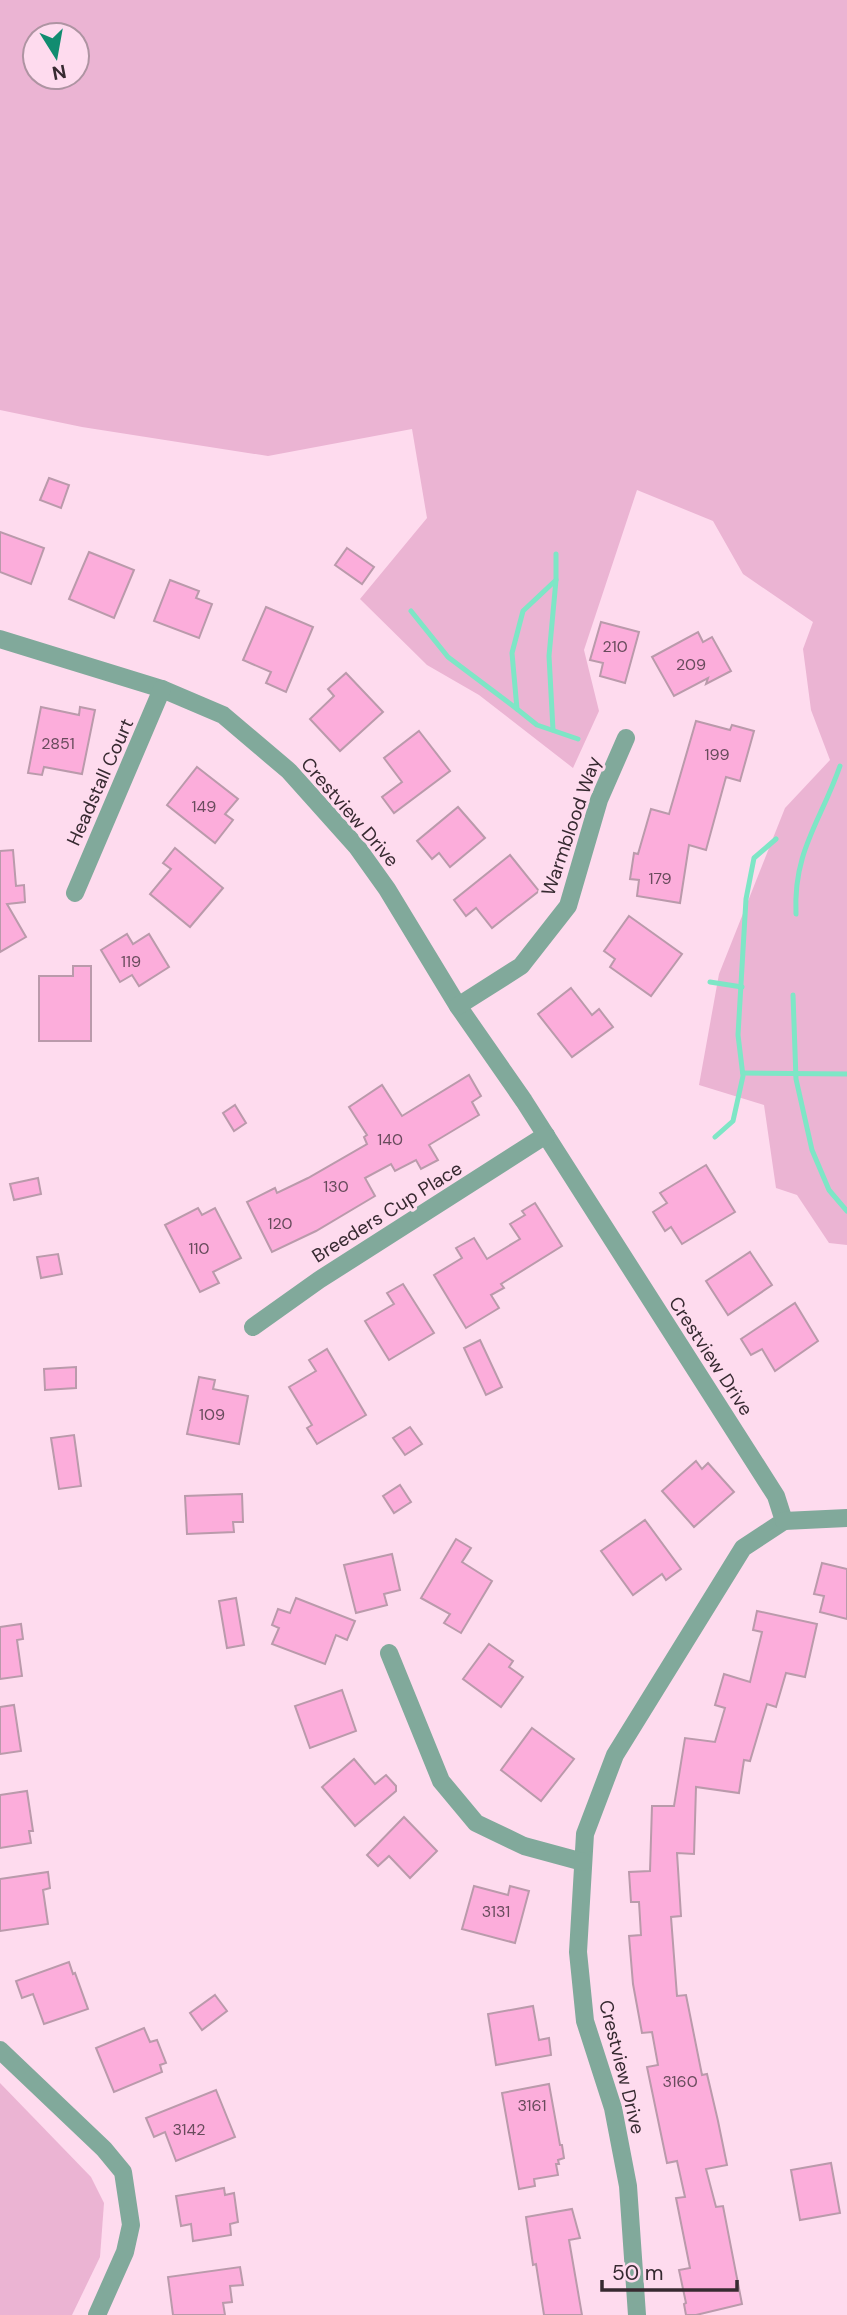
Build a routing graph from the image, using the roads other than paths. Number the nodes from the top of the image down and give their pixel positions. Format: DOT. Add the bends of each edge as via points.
graph roads {
  1 [pos="0,639"];
  2 [pos="162,689"];
  3 [pos="626,738"];
  4 [pos="75,892"];
  5 [pos="458,1006"];
  6 [pos="546,1135"];
  7 [pos="253,1327"];
  8 [pos="847,1518"];
  9 [pos="784,1521"];
  10 [pos="389,1653"];
  11 [pos="583,1862"];
  12 [pos="0,2050"];
  13 [pos="97,2315"];
  14 [pos="637,2315"];
  1 -- 2 [label="street, Crestview Drive"];
  2 -- 4 [label="street, Headstall Court"];
  2 -- 5 [label="street, Crestview Drive" via="223,715 289,771 357,847"];
  3 -- 5 [label="street, Warmblood Way" via="598,800 568,906 521,966"];
  5 -- 6 [label="street, Crestview Drive"];
  6 -- 7 [label="street, Breeders Cup Place"];
  6 -- 9 [label="street, Crestview Drive" via="776,1496"];
  8 -- 9 [label="street"];
  9 -- 11 [label="street, Crestview Drive" via="743,1548 615,1755 584,1834"];
  10 -- 11 [label="street" via="441,1781 476,1823 524,1846"];
  11 -- 14 [label="street, Crestview Drive" via="578,1952 585,2021 613,2108 628,2186"];
  12 -- 13 [label="street" via="123,2172 131,2225 125,2252"];
}
